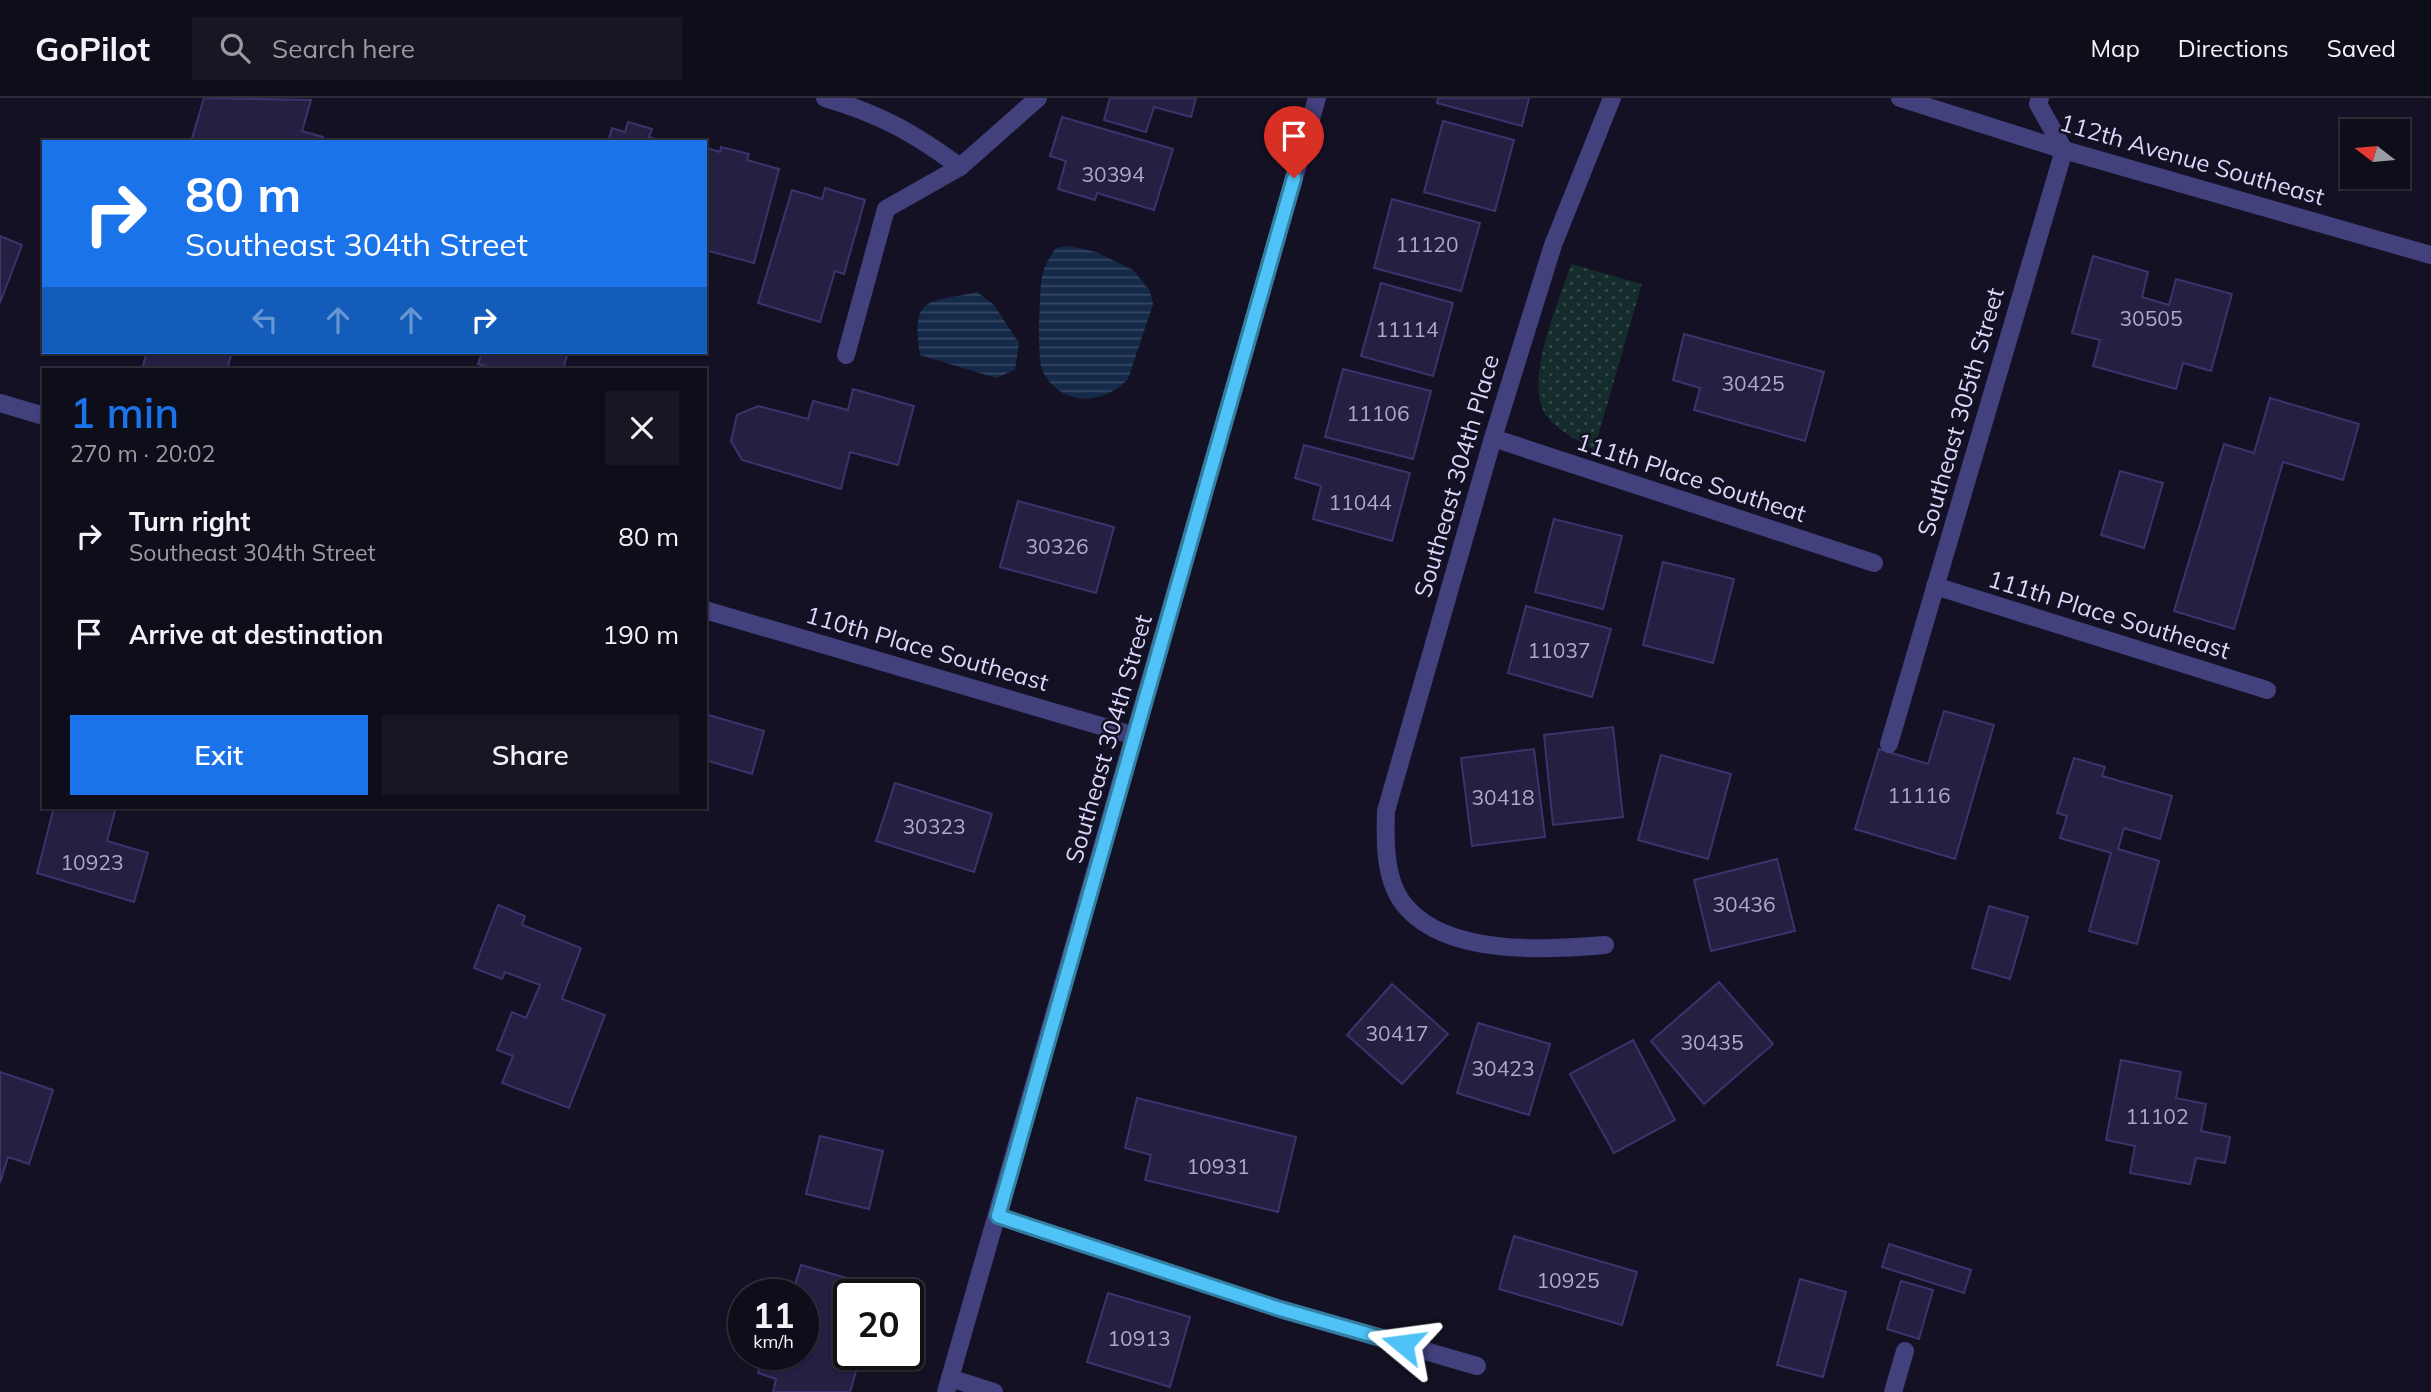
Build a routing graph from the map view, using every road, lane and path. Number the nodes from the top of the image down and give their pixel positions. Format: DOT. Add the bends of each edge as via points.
graph roads {
  1 [pos="825,98"];
  2 [pos="1038,98"];
  3 [pos="1317,98"];
  4 [pos="1612,98"];
  5 [pos="1900,98"];
  6 [pos="2040,98"];
  7 [pos="2064,150"];
  8 [pos="960,167"];
  9 [pos="2431,255"];
  10 [pos="846,355"];
  11 [pos="0,403"];
  12 [pos="42,415"];
  13 [pos="1493,438"];
  14 [pos="1874,563"];
  15 [pos="1935,586"];
  16 [pos="707,611"];
  17 [pos="2267,690"];
  18 [pos="1135,736"];
  19 [pos="1889,744"];
  20 [pos="1605,945"];
  21 [pos="998,1216"];
  22 [pos="1905,1351"];
  23 [pos="1477,1366"];
  24 [pos="948,1385"];
  25 [pos="994,1392"];
  26 [pos="1893,1392"];
  1 -- 8 [label="street" via="871,112 922,139"];
  2 -- 8 [label="street"];
  3 -- 18 [label="street, Southeast 304th Street"];
  4 -- 13 [label="street, Southeast 304th Place" via="1553,245"];
  5 -- 7 [label="street, 112th Avenue Southeast"];
  6 -- 7 [label="street" via="2038,104"];
  7 -- 9 [label="street, 112th Avenue Southeast"];
  7 -- 15 [label="street, Southeast 305th Street"];
  8 -- 10 [label="street" via="886,209"];
  11 -- 12 [label="street"];
  13 -- 14 [label="street, 111th Place Southeat"];
  13 -- 20 [label="street, Southeast 304th Place" via="1386,811 1390,876 1405,906 1430,928 1536,950"];
  15 -- 17 [label="street, 111th Place Southeast"];
  15 -- 19 [label="street, Southeast 305th Street"];
  16 -- 18 [label="street, 110th Place Southeast"];
  18 -- 21 [label="street, Southeast 304th Street"];
  21 -- 23 [label="street" via="1280,1309"];
  21 -- 24 [label="street, Southeast 304th Street"];
  22 -- 26 [label="street"];
  24 -- 25 [label="street"];
}
